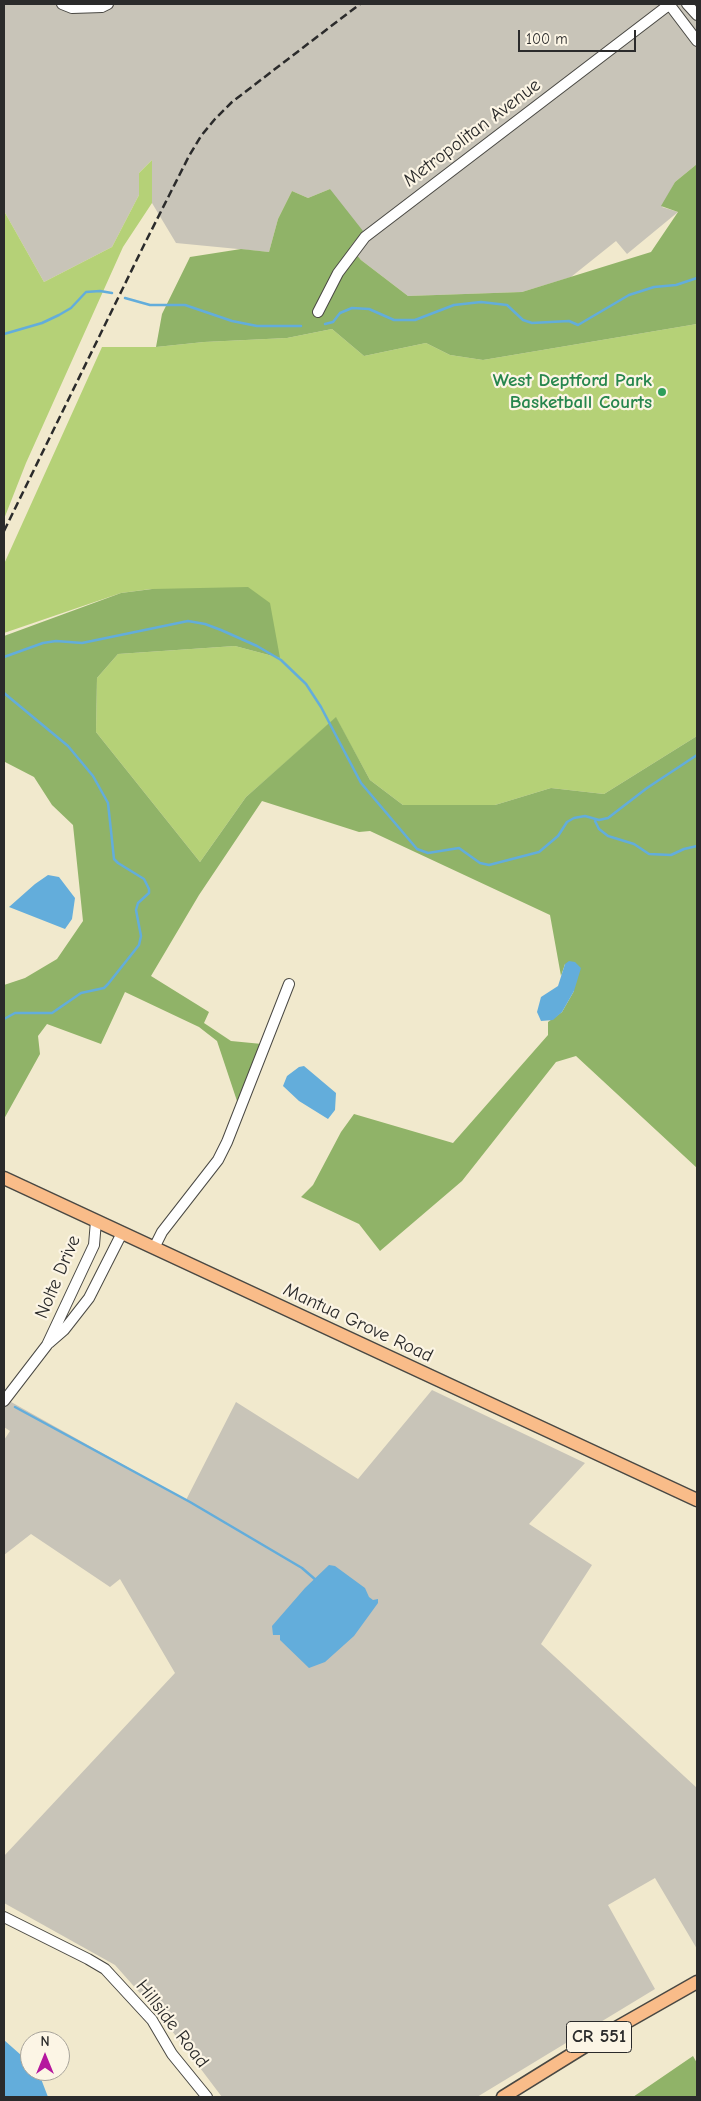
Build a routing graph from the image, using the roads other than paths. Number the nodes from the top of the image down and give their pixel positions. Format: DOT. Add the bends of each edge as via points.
graph roads {
  1 [pos="62,4"];
  2 [pos="108,4"];
  3 [pos="669,4"];
  4 [pos="688,4"];
  5 [pos="697,15"];
  6 [pos="697,41"];
  7 [pos="318,312"];
  8 [pos="290,984"];
  9 [pos="4,1178"];
  10 [pos="96,1221"];
  11 [pos="122,1233"];
  12 [pos="154,1248"];
  13 [pos="46,1345"];
  14 [pos="4,1401"];
  15 [pos="697,1500"];
  16 [pos="4,1917"];
  17 [pos="697,1982"];
  18 [pos="207,2097"];
  19 [pos="503,2097"];
  1 -- 2 [label="street" via="72,8"];
  3 -- 6 [label="street"];
  3 -- 7 [label="street, Metropolitan Avenue" via="365,237 338,273"];
  4 -- 5 [label="street"];
  8 -- 12 [label="street" via="228,1142 218,1160 162,1232"];
  9 -- 10 [label="main road, Mantua Grove Road"];
  10 -- 11 [label="main road, Mantua Grove Road"];
  10 -- 13 [label="street, Nolte Drive" via="94,1245"];
  11 -- 12 [label="main road, Mantua Grove Road"];
  11 -- 13 [label="street, Nolte Drive" via="89,1298 64,1330"];
  12 -- 15 [label="main road, Mantua Grove Road"];
  13 -- 14 [label="street, Nolte Drive"];
  16 -- 18 [label="street, Hillside Road" via="105,1969 152,2020 172,2054"];
  17 -- 19 [label="main road, CR 551"];
}
